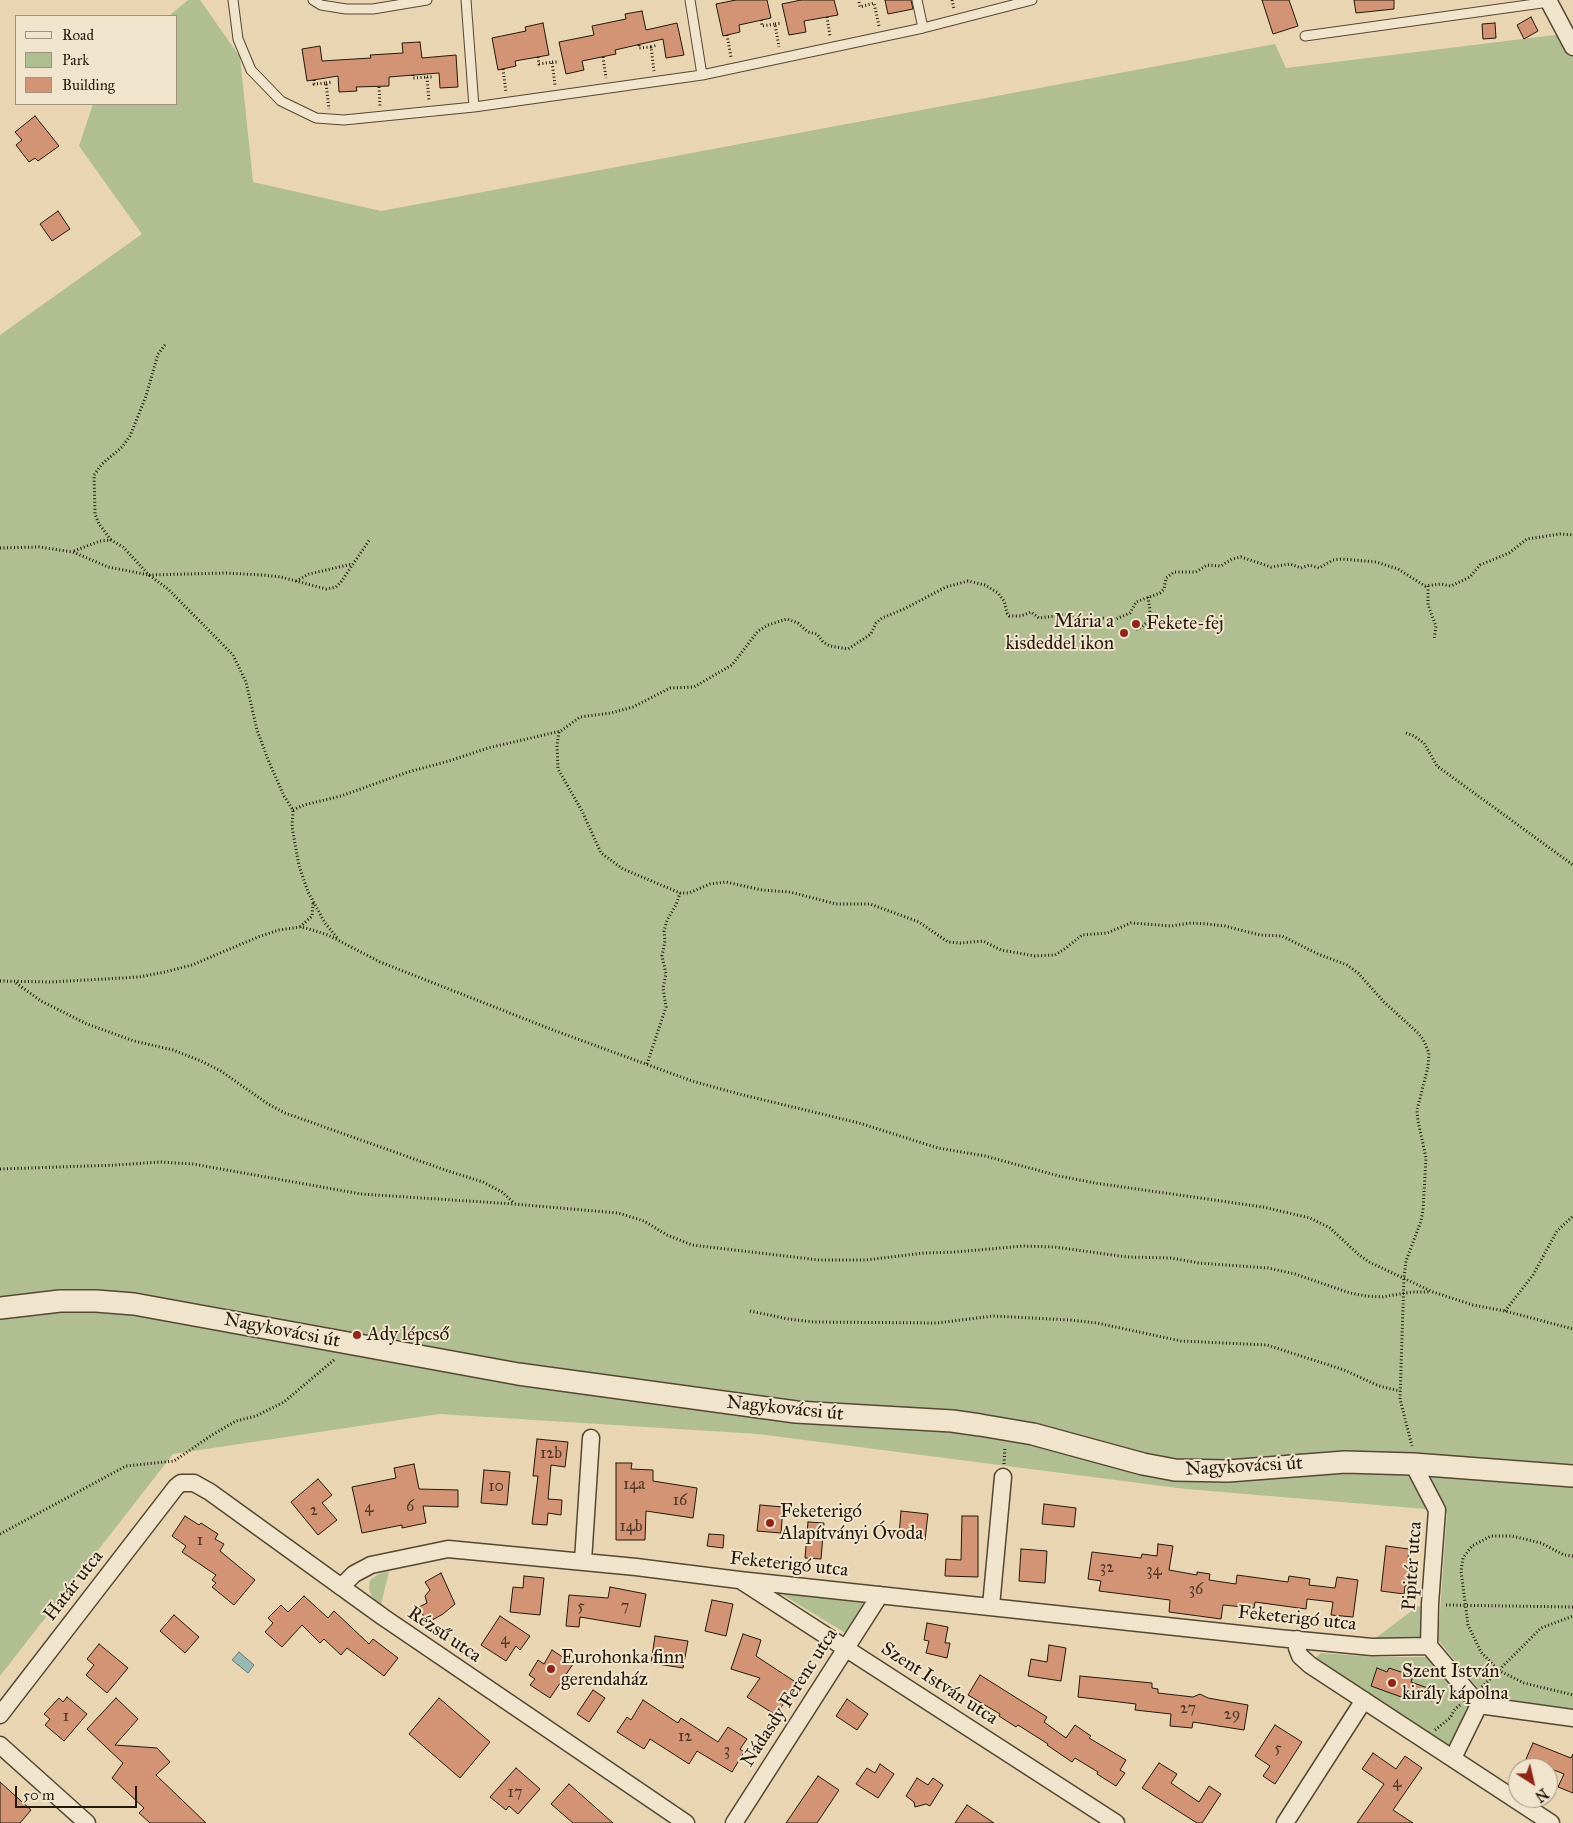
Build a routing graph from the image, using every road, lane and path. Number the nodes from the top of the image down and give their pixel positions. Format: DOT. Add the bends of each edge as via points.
graph roads {
  1 [pos="233,0"];
  2 [pos="313,0"];
  3 [pos="428,0"];
  4 [pos="466,0"];
  5 [pos="690,0"];
  6 [pos="917,0"];
  7 [pos="1032,0"];
  8 [pos="1549,1"];
  9 [pos="859,2"];
  10 [pos="879,3"];
  11 [pos="874,4"];
  12 [pos="826,18"];
  13 [pos="761,20"];
  14 [pos="781,23"];
  15 [pos="774,24"];
  16 [pos="923,28"];
  17 [pos="727,35"];
  18 [pos="881,36"];
  19 [pos="1305,36"];
  20 [pos="639,45"];
  21 [pos="657,45"];
  22 [pos="651,46"];
  23 [pos="833,47"];
  24 [pos="1573,47"];
  25 [pos="538,57"];
  26 [pos="603,57"];
  27 [pos="781,58"];
  28 [pos="552,62"];
  29 [pos="558,62"];
  30 [pos="733,68"];
  31 [pos="503,69"];
  32 [pos="413,75"];
  33 [pos="702,75"];
  34 [pos="427,77"];
  35 [pos="432,77"];
  36 [pos="314,80"];
  37 [pos="656,81"];
  38 [pos="326,82"];
  39 [pos="332,82"];
  40 [pos="608,88"];
  41 [pos="556,95"];
  42 [pos="507,102"];
  43 [pos="474,107"];
  44 [pos="430,112"];
  45 [pos="330,119"];
  46 [pos="165,345"];
  47 [pos="1573,535"];
  48 [pos="370,539"];
  49 [pos="111,540"];
  50 [pos="0,548"];
  51 [pos="73,552"];
  52 [pos="353,564"];
  53 [pos="149,575"];
  54 [pos="296,581"];
  55 [pos="1428,586"];
  56 [pos="1148,597"];
  57 [pos="1133,627"];
  58 [pos="1434,640"];
  59 [pos="559,732"];
  60 [pos="1406,732"];
  61 [pos="293,810"];
  62 [pos="1573,866"];
  63 [pos="680,893"];
  64 [pos="313,902"];
  65 [pos="300,927"];
  66 [pos="340,942"];
  67 [pos="0,981"];
  68 [pos="15,982"];
  69 [pos="647,1064"];
  70 [pos="0,1169"];
  71 [pos="514,1204"];
  72 [pos="1573,1216"];
  73 [pos="1404,1277"];
  74 [pos="1433,1292"];
  75 [pos="1403,1293"];
  76 [pos="0,1308"];
  77 [pos="750,1311"];
  78 [pos="1504,1311"];
  79 [pos="1573,1329"];
  80 [pos="319,1371"];
  81 [pos="1400,1391"];
  82 [pos="1006,1429"];
  83 [pos="591,1438"];
  84 [pos="1413,1464"];
  85 [pos="1573,1476"];
  86 [pos="1003,1477"];
  87 [pos="181,1483"];
  88 [pos="0,1534"];
  89 [pos="1573,1556"];
  90 [pos="583,1561"];
  91 [pos="739,1580"];
  92 [pos="341,1587"];
  93 [pos="880,1595"];
  94 [pos="1430,1604"];
  95 [pos="991,1606"];
  96 [pos="1464,1606"];
  97 [pos="1573,1607"];
  98 [pos="1573,1616"];
  99 [pos="1297,1639"];
  100 [pos="1429,1646"];
  101 [pos="847,1648"];
  102 [pos="1498,1670"];
  103 [pos="1573,1695"];
  104 [pos="1364,1700"];
  105 [pos="1475,1701"];
  106 [pos="0,1715"];
  107 [pos="1573,1718"];
  108 [pos="1428,1742"];
  109 [pos="0,1745"];
  110 [pos="1453,1758"];
  111 [pos="87,1823"];
  112 [pos="686,1823"];
  113 [pos="734,1823"];
  114 [pos="1116,1823"];
  115 [pos="1285,1823"];
  116 [pos="1552,1823"];
  1 -- 45 [label="lane" via="238,39 251,70 281,101 316,118"];
  2 -- 3 [label="lane" via="321,5 346,9"];
  4 -- 43 [label="lane"];
  5 -- 33 [label="lane"];
  6 -- 16 [label="lane"];
  7 -- 16 [label="lane"];
  8 -- 19 [label="lane"];
  8 -- 24 [label="street"];
  9 -- 11 [label="path" via="860,6"];
  10 -- 11 [label="path"];
  11 -- 18 [label="path"];
  12 -- 23 [label="path"];
  13 -- 15 [label="path" via="762,26"];
  14 -- 15 [label="path"];
  15 -- 27 [label="path"];
  16 -- 18 [label="lane"];
  17 -- 30 [label="path"];
  18 -- 23 [label="lane"];
  20 -- 22 [label="path" via="639,48"];
  21 -- 22 [label="path"];
  22 -- 37 [label="path"];
  23 -- 27 [label="lane"];
  25 -- 28 [label="path" via="538,64"];
  26 -- 40 [label="path"];
  27 -- 30 [label="lane"];
  28 -- 29 [label="path"];
  28 -- 41 [label="path"];
  30 -- 33 [label="lane"];
  31 -- 42 [label="path"];
  32 -- 34 [label="path" via="413,78"];
  33 -- 37 [label="lane"];
  34 -- 35 [label="path"];
  34 -- 44 [label="path"];
  36 -- 38 [label="path" via="314,84"];
  37 -- 40 [label="lane"];
  38 -- 39 [label="path"];
  38 -- 45 [label="path"];
  40 -- 41 [label="lane"];
  41 -- 42 [label="lane"];
  42 -- 43 [label="lane"];
  43 -- 44 [label="lane"];
  44 -- 45 [label="lane" via="372,119"];
  46 -- 49 [label="path" via="158,354 130,436 94,475 95,514"];
  47 -- 55 [label="path" via="1527,539 1509,553 1480,564 1470,577 1460,583"];
  48 -- 52 [label="path"];
  49 -- 51 [label="path"];
  49 -- 53 [label="path" via="123,547"];
  50 -- 51 [label="path" via="39,547"];
  51 -- 53 [label="path" via="108,567"];
  52 -- 54 [label="path" via="309,574"];
  52 -- 54 [label="path" via="336,587 326,589"];
  53 -- 54 [label="path" via="226,573"];
  53 -- 61 [label="path" via="168,589 232,656 246,682 269,762"];
  55 -- 56 [label="path" via="1393,567 1376,562 1342,558 1319,568 1290,564 1271,567 1241,557 1222,566 1207,565 1196,572 1174,572 1166,578 1162,591"];
  55 -- 58 [label="path" via="1428,606 1436,626"];
  56 -- 57 [label="path" via="1149,620 1142,627"];
  56 -- 59 [label="path" via="1136,602 1128,615 1116,619 1089,621 1064,614 1039,618 1030,612 1009,616 998,593 978,583 963,581 882,618 871,634 844,650 826,644 817,634 787,619 758,631 732,664 698,685 670,688 627,708 574,720"];
  59 -- 61 [label="path" via="408,772"];
  59 -- 63 [label="path" via="558,769 601,853 622,869"];
  60 -- 62 [label="path" via="1424,743 1437,766"];
  61 -- 64 [label="path" via="292,827 299,866"];
  63 -- 69 [label="path" via="666,920 662,956 666,974 666,1007"];
  63 -- 73 [label="path" via="726,882 790,892 836,904 870,904 919,922 948,942 983,941 1001,950 1035,956 1050,956 1082,935 1113,931 1131,923 1207,924 1282,936 1347,965 1418,1033 1429,1053 1418,1110 1426,1158 1422,1221 1406,1261"];
  64 -- 65 [label="path" via="312,916"];
  64 -- 66 [label="path"];
  65 -- 66 [label="path"];
  65 -- 68 [label="path" via="279,930 192,965 165,972 87,980"];
  66 -- 69 [label="path" via="380,962"];
  67 -- 68 [label="path"];
  68 -- 71 [label="path" via="41,1001 87,1024 201,1060 285,1113 483,1182 502,1192"];
  69 -- 73 [label="path" via="739,1094 851,1121 938,1148 986,1156 1058,1176 1263,1207 1310,1218 1330,1228 1369,1262"];
  70 -- 71 [label="path" via="160,1162 193,1164 361,1194"];
  71 -- 75 [label="path" via="618,1213 644,1221 692,1246 819,1260 866,1260 1023,1246 1055,1247 1268,1268 1366,1296"];
  72 -- 78 [label="path" via="1557,1232 1533,1275"];
  73 -- 74 [label="path"];
  73 -- 75 [label="path"];
  74 -- 75 [label="path"];
  74 -- 78 [label="path"];
  75 -- 81 [label="path"];
  76 -- 82 [label="street, Nagykovácsi út" via="60,1301 134,1304 518,1374 796,1412 952,1421"];
  77 -- 81 [label="path" via="814,1322 929,1324 993,1316 1088,1322 1181,1341 1267,1345"];
  78 -- 79 [label="path"];
  80 -- 88 [label="path" via="284,1402 256,1416 236,1421 174,1461 126,1466"];
  81 -- 84 [label="path"];
  82 -- 84 [label="street, Nagykovácsi út" via="1175,1470 1228,1471 1345,1462"];
  82 -- 86 [label="path"];
  83 -- 90 [label="street"];
  84 -- 85 [label="street, Nagykovácsi út"];
  84 -- 94 [label="street, Pipitér utca" via="1437,1510"];
  86 -- 95 [label="street"];
  87 -- 92 [label="street, Rézsű utca" via="194,1483 210,1492"];
  87 -- 106 [label="street, Határ utca"];
  89 -- 96 [label="path" via="1541,1543 1512,1536 1491,1536 1472,1546 1463,1558"];
  90 -- 91 [label="street, Feketerigó utca"];
  90 -- 92 [label="street, Feketerigó utca" via="448,1549 371,1565 354,1574"];
  91 -- 93 [label="street, Feketerigó utca"];
  91 -- 101 [label="street, Szent István utca"];
  92 -- 112 [label="street, Rézsű utca"];
  93 -- 95 [label="street, Feketerigó utca"];
  93 -- 101 [label="street, Nádasdy Ferenc utca"];
  94 -- 96 [label="path"];
  94 -- 100 [label="street, Pipitér utca"];
  95 -- 99 [label="street, Feketerigó utca"];
  96 -- 97 [label="path"];
  96 -- 102 [label="path" via="1468,1625 1481,1652"];
  98 -- 102 [label="path" via="1541,1628"];
  99 -- 100 [label="street, Feketerigó utca" via="1372,1647"];
  99 -- 104 [label="street" via="1300,1656"];
  100 -- 105 [label="street"];
  101 -- 113 [label="street, Nádasdy Ferenc utca"];
  101 -- 114 [label="street, Szent István utca"];
  102 -- 103 [label="path" via="1524,1683"];
  102 -- 105 [label="path"];
  104 -- 108 [label="street"];
  104 -- 115 [label="street"];
  105 -- 107 [label="street"];
  105 -- 108 [label="path" via="1455,1709"];
  105 -- 110 [label="street"];
  108 -- 110 [label="street"];
  109 -- 111 [label="street"];
  110 -- 116 [label="street"];
}
